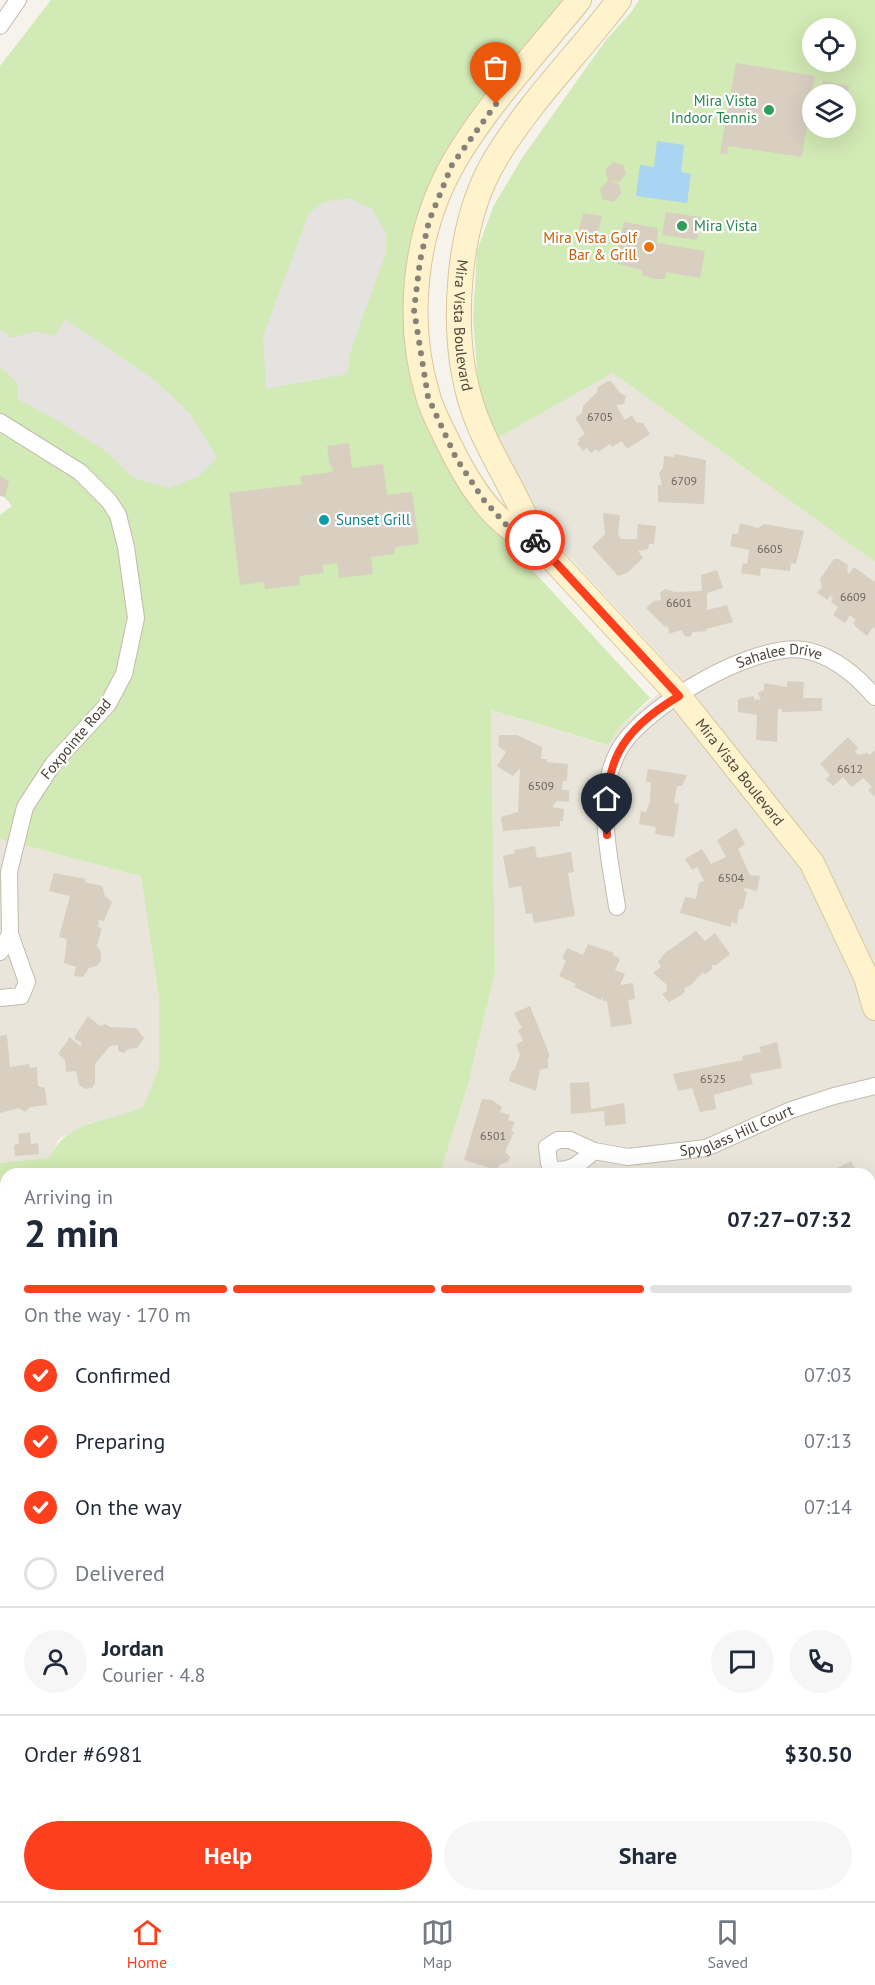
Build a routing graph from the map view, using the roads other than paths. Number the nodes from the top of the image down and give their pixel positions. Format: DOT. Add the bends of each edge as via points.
graph roads {
  1 [pos="18,0"];
  2 [pos="579,0"];
  3 [pos="619,0"];
  4 [pos="0,26"];
  5 [pos="0,422"];
  6 [pos="534,538"];
  7 [pos="679,696"];
  8 [pos="875,697"];
  9 [pos="617,907"];
  10 [pos="10,934"];
  11 [pos="0,951"];
  12 [pos="0,998"];
  13 [pos="875,1008"];
  14 [pos="875,1086"];
  15 [pos="594,1151"];
  1 -- 4 [label="street"];
  2 -- 6 [label="street, Mira Vista Boulevard" via="452,165 429,221 414,310 428,397 456,458 483,499 509,528"];
  3 -- 6 [label="street, Mira Vista Boulevard" via="494,160 477,202 461,277 458,322 472,405 490,452 526,515"];
  5 -- 10 [label="street, Foxpointe Road" via="80,472 110,501 126,547 136,618 124,674 108,704 53,764 24,807 9,872"];
  6 -- 7 [label="street, Mira Vista Boulevard"];
  7 -- 8 [label="street, Sahalee Drive" via="736,662 767,653 803,650 838,664 863,682"];
  7 -- 9 [label="street, Sahalee Drive" via="636,726 618,751 610,776 605,806"];
  7 -- 13 [label="street, Mira Vista Boulevard" via="812,863 866,977"];
  10 -- 11 [label="street"];
  10 -- 12 [label="street, Foxpointe Road" via="27,982 21,996"];
  14 -- 15 [label="street, Spyglass Hill Court" via="791,1110 706,1148 628,1157"];
}
